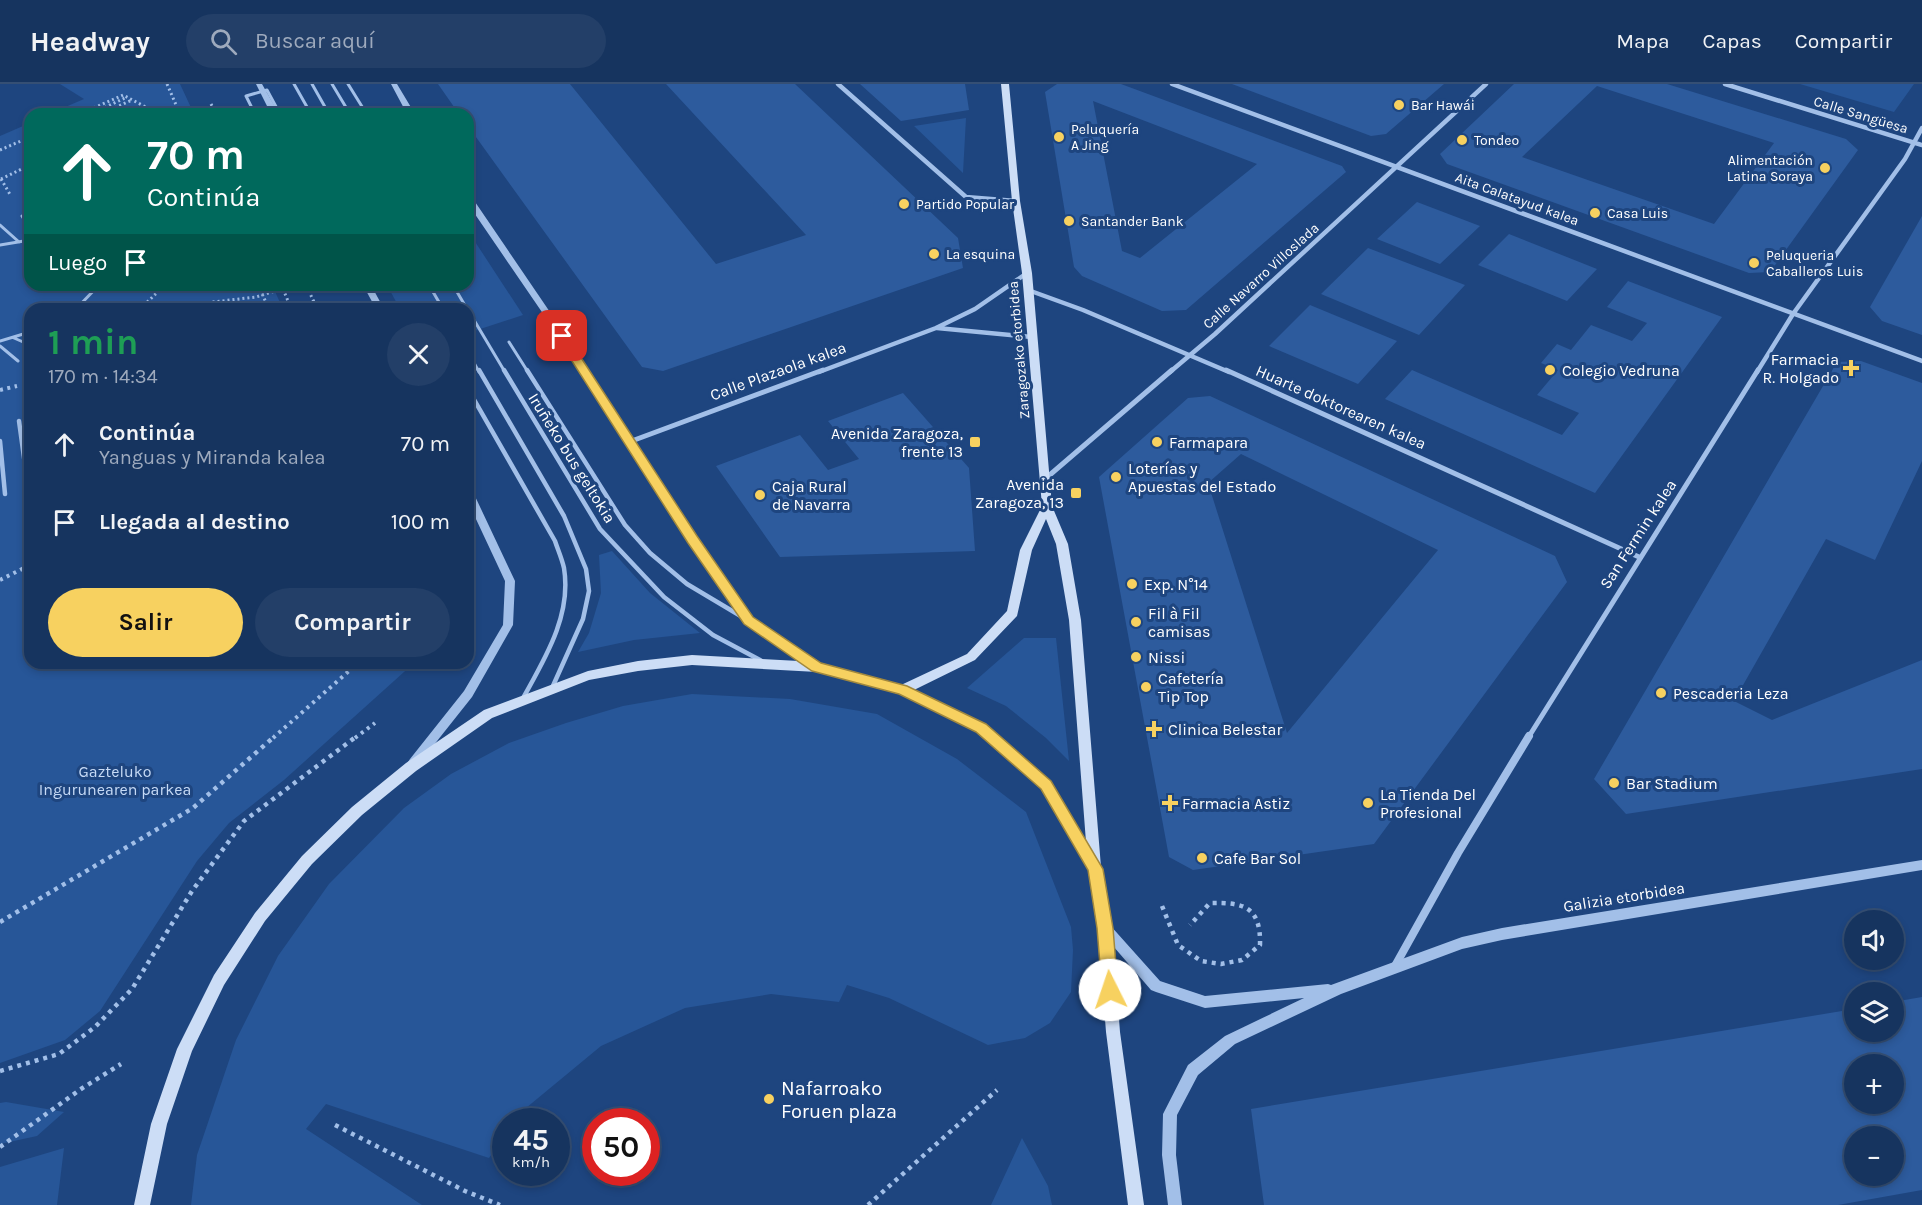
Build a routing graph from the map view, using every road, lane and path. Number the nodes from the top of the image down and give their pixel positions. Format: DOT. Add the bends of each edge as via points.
graph roads {
  1 [pos="167,84"];
  2 [pos="259,84"];
  3 [pos="294,84"];
  4 [pos="312,84"];
  5 [pos="332,84"];
  6 [pos="348,84"];
  7 [pos="394,84"];
  8 [pos="838,84"];
  9 [pos="1005,84"];
  10 [pos="1172,84"];
  11 [pos="1486,84"];
  12 [pos="1725,84"];
  13 [pos="128,97"];
  14 [pos="132,100"];
  15 [pos="211,104"];
  16 [pos="94,108"];
  17 [pos="104,108"];
  18 [pos="114,108"];
  19 [pos="147,108"];
  20 [pos="177,108"];
  21 [pos="213,108"];
  22 [pos="252,108"];
  23 [pos="272,108"];
  24 [pos="277,108"];
  25 [pos="308,108"];
  26 [pos="326,108"];
  27 [pos="346,108"];
  28 [pos="363,108"];
  29 [pos="408,108"];
  30 [pos="1922,128"];
  31 [pos="24,140"];
  32 [pos="1913,143"];
  33 [pos="1922,146"];
  34 [pos="0,150"];
  35 [pos="1398,167"];
  36 [pos="24,168"];
  37 [pos="0,179"];
  38 [pos="1016,201"];
  39 [pos="474,207"];
  40 [pos="22,216"];
  41 [pos="24,219"];
  42 [pos="0,225"];
  43 [pos="24,241"];
  44 [pos="19,242"];
  45 [pos="0,245"];
  46 [pos="1027,273"];
  47 [pos="1028,290"];
  48 [pos="93,291"];
  49 [pos="159,291"];
  50 [pos="277,291"];
  51 [pos="309,291"];
  52 [pos="82,303"];
  53 [pos="146,303"];
  54 [pos="201,303"];
  55 [pos="310,303"];
  56 [pos="1793,314"];
  57 [pos="474,320"];
  58 [pos="936,328"];
  59 [pos="24,334"];
  60 [pos="1032,337"];
  61 [pos="14,338"];
  62 [pos="0,341"];
  63 [pos="24,342"];
  64 [pos="509,342"];
  65 [pos="0,346"];
  66 [pos="1191,355"];
  67 [pos="18,361"];
  68 [pos="1922,361"];
  69 [pos="474,362"];
  70 [pos="474,399"];
  71 [pos="19,421"];
  72 [pos="0,441"];
  73 [pos="629,442"];
  74 [pos="24,458"];
  75 [pos="1045,479"];
  76 [pos="5,494"];
  77 [pos="474,505"];
  78 [pos="1047,506"];
  79 [pos="1639,557"];
  80 [pos="24,568"];
  81 [pos="0,580"];
  82 [pos="749,621"];
  83 [pos="765,663"];
  84 [pos="817,667"];
  85 [pos="351,669"];
  86 [pos="552,688"];
  87 [pos="902,690"];
  88 [pos="521,700"];
  89 [pos="375,723"];
  90 [pos="411,767"];
  91 [pos="1922,865"];
  92 [pos="1095,869"];
  93 [pos="1162,906"];
  94 [pos="0,922"];
  95 [pos="1190,925"];
  96 [pos="1105,928"];
  97 [pos="1395,966"];
  98 [pos="1337,989"];
  99 [pos="121,1064"];
  100 [pos="0,1071"];
  101 [pos="997,1090"];
  102 [pos="335,1125"];
  103 [pos="0,1147"];
  104 [pos="142,1205"];
  105 [pos="500,1205"];
  106 [pos="868,1205"];
  107 [pos="1136,1205"];
  108 [pos="1175,1205"];
  1 -- 20 [label="path"];
  2 -- 23 [label="street"];
  3 -- 25 [label="lane"];
  4 -- 26 [label="lane"];
  5 -- 27 [label="lane"];
  6 -- 28 [label="lane"];
  7 -- 29 [label="street"];
  8 -- 38 [label="street" via="966,197"];
  9 -- 38 [label="main road, Zaragozako etorbidea"];
  10 -- 35 [label="street, Aita Calatayud kalea"];
  11 -- 35 [label="street, Calle Navarro Villoslada"];
  12 -- 32 [label="street, Calle Sangüesa"];
  13 -- 14 [label="path"];
  13 -- 16 [label="path" via="123,95"];
  13 -- 17 [label="path"];
  14 -- 18 [label="path"];
  14 -- 19 [label="path"];
  15 -- 21 [label="path"];
  22 -- 24 [label="lane" via="246,96 267,90"];
  30 -- 32 [label="street, San Fermin kalea"];
  31 -- 34 [label="path"];
  32 -- 33 [label="street, Calle Sangüesa"];
  32 -- 56 [label="street, San Fermin kalea"];
  35 -- 56 [label="street, Aita Calatayud kalea"];
  35 -- 66 [label="street, Calle Navarro Villoslada"];
  36 -- 37 [label="path"];
  38 -- 46 [label="main road, Zaragozako etorbidea"];
  39 -- 73 [label="street"];
  40 -- 41 [label="lane"];
  42 -- 44 [label="lane"];
  43 -- 44 [label="lane"];
  44 -- 45 [label="lane"];
  46 -- 47 [label="main road, Zaragozako etorbidea"];
  46 -- 58 [label="street, Calle Plazaola kalea" via="975,309"];
  47 -- 60 [label="main road, Zaragozako etorbidea"];
  47 -- 66 [label="street, Huarte doktorearen kalea"];
  48 -- 52 [label="lane"];
  49 -- 53 [label="path"];
  50 -- 54 [label="path"];
  51 -- 55 [label="path" via="314,302"];
  56 -- 68 [label="street, Aita Calatayud kalea"];
  56 -- 79 [label="street, San Fermin kalea"];
  57 -- 83 [label="lane, Iruñeko bus geltokia" via="600,529 664,597 713,635"];
  58 -- 60 [label="street, Calle Plazaola kalea"];
  58 -- 73 [label="street, Calle Plazaola kalea"];
  59 -- 61 [label="lane"];
  60 -- 75 [label="main road, Zaragozako etorbidea"];
  61 -- 62 [label="lane"];
  61 -- 63 [label="lane"];
  64 -- 82 [label="lane" via="625,525 650,553 687,584"];
  65 -- 67 [label="lane"];
  66 -- 75 [label="street, Calle Navarro Villoslada"];
  66 -- 79 [label="street, Huarte doktorearen kalea"];
  69 -- 86 [label="lane, Iruñeko bus geltokia" via="564,516 588,578 586,609"];
  70 -- 88 [label="lane" via="555,541 564,569 563,612 552,648"];
  71 -- 74 [label="lane"];
  72 -- 76 [label="lane"];
  73 -- 82 [label="street"];
  75 -- 78 [label="main road, Zaragozako etorbidea"];
  77 -- 90 [label="street" via="510,581 508,625 468,694"];
  78 -- 87 [label="main road, Zaragozako etorbidea" via="1026,550 1013,613 970,657"];
  78 -- 92 [label="main road, Zaragozako etorbidea" via="1062,544 1075,620"];
  79 -- 97 [label="street, San Fermin kalea" via="1464,843"];
  80 -- 81 [label="path"];
  82 -- 84 [label="street"];
  83 -- 84 [label="main road"];
  83 -- 86 [label="main road" via="681,661 598,674"];
  84 -- 87 [label="main road"];
  85 -- 94 [label="path" via="193,808"];
  86 -- 88 [label="main road"];
  87 -- 92 [label="main road" via="981,728 1046,785"];
  88 -- 90 [label="main road" via="488,714"];
  89 -- 100 [label="path" via="244,821 192,891 132,989 95,1027 60,1054"];
  90 -- 104 [label="main road" via="357,811 307,860 260,917 219,980 185,1049 159,1124"];
  91 -- 97 [label="street, Galizia etorbidea" via="1502,934"];
  92 -- 96 [label="main road"];
  93 -- 95 [label="path" via="1178,945 1201,961 1221,964 1242,960 1260,945 1262,927 1252,911 1232,902 1210,903"];
  96 -- 98 [label="street, Galizia etorbidea" via="1156,986 1205,1002"];
  96 -- 107 [label="main road" via="1113,1032"];
  97 -- 98 [label="street, Galizia etorbidea"];
  98 -- 108 [label="street, Galizia etorbidea" via="1230,1040 1192,1070 1170,1114 1169,1155"];
  99 -- 103 [label="path"];
  101 -- 106 [label="path"];
  102 -- 105 [label="path"];
}
